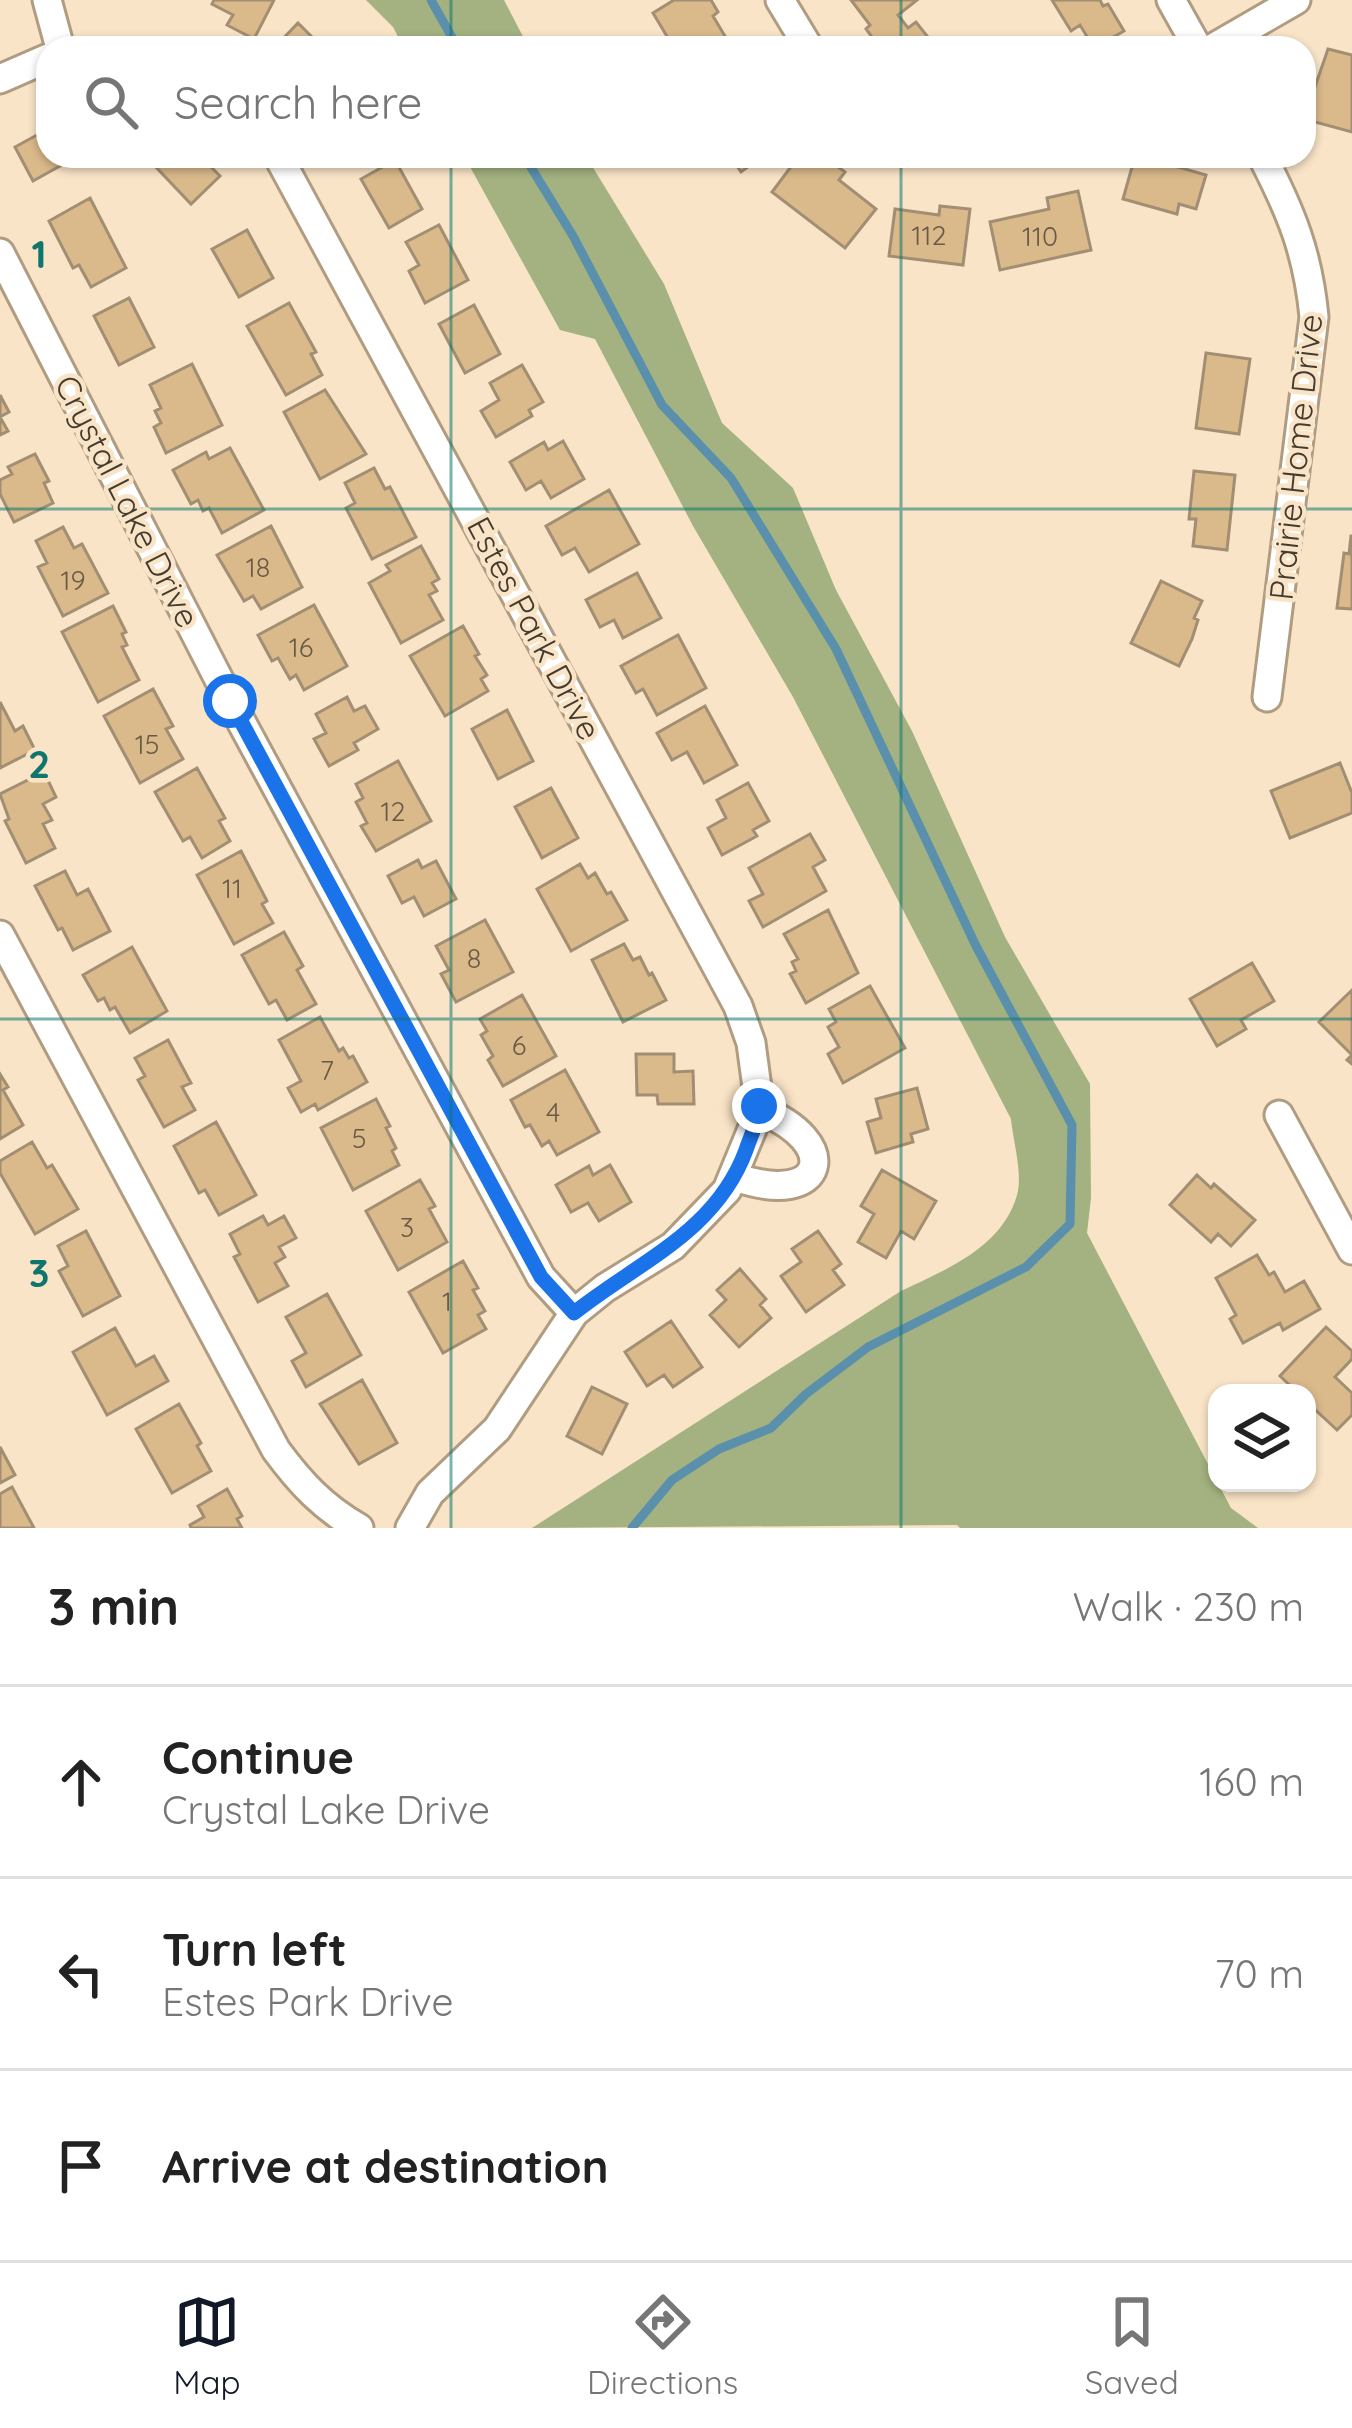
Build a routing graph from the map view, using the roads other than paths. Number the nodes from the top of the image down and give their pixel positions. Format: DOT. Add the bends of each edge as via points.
graph roads {
  1 [pos="47,0"];
  2 [pos="780,0"];
  3 [pos="1171,0"];
  4 [pos="1296,0"];
  5 [pos="57,36"];
  6 [pos="802,36"];
  7 [pos="1191,36"];
  8 [pos="1234,36"];
  9 [pos="36,64"];
  10 [pos="0,80"];
  11 [pos="284,168"];
  12 [pos="1268,168"];
  13 [pos="0,253"];
  14 [pos="1268,697"];
  15 [pos="0,935"];
  16 [pos="7,967"];
  17 [pos="760,1110"];
  18 [pos="1279,1115"];
  19 [pos="735,1177"];
  20 [pos="1352,1250"];
  21 [pos="574,1313"];
  22 [pos="359,1528"];
  23 [pos="410,1528"];
  1 -- 5 [label="street"];
  2 -- 6 [label="street"];
  3 -- 7 [label="street"];
  4 -- 8 [label="street"];
  9 -- 10 [label="street"];
  11 -- 17 [label="street, Estes Park Drive" via="738,1006"];
  12 -- 14 [label="street, Prairie Home Drive" via="1295,221 1314,317"];
  13 -- 21 [label="street, Crystal Lake Drive" via="541,1277"];
  15 -- 16 [label="street"];
  16 -- 22 [label="street" via="276,1450 304,1489"];
  17 -- 19 [label="street, Estes Park Drive"];
  17 -- 19 [label="street" via="805,1139 813,1167 787,1188"];
  18 -- 20 [label="street"];
  19 -- 21 [label="street, Estes Park Drive" via="673,1246"];
  21 -- 23 [label="street, Estes Park Drive" via="497,1429 430,1493"];
}
